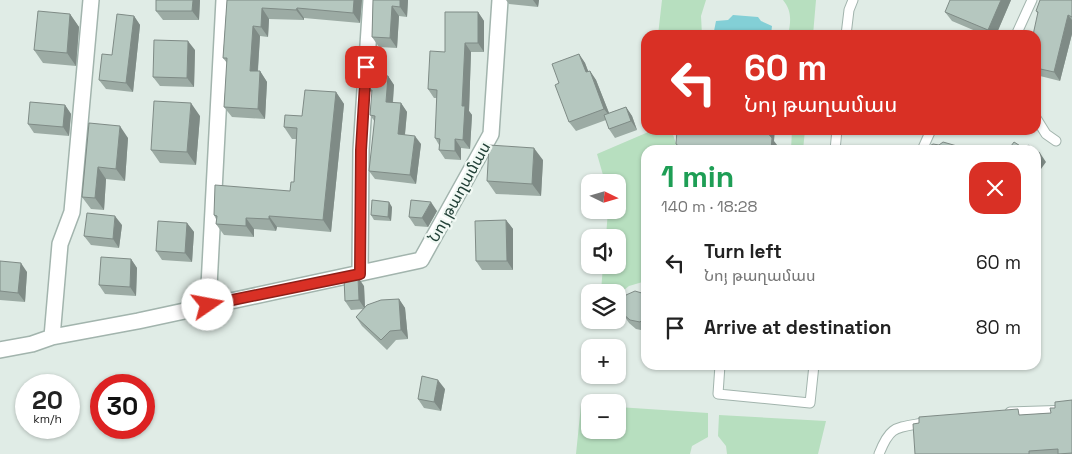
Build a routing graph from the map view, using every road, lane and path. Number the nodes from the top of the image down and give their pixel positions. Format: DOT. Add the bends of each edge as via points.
graph roads {
  1 [pos="91,0"];
  2 [pos="224,0"];
  3 [pos="371,0"];
  4 [pos="500,0"];
  5 [pos="853,0"];
  6 [pos="1032,0"];
  7 [pos="847,30"];
  8 [pos="1018,30"];
  9 [pos="1041,126"];
  10 [pos="1056,141"];
  11 [pos="360,274"];
  12 [pos="208,305"];
  13 [pos="52,337"];
  14 [pos="0,350"];
  15 [pos="720,370"];
  16 [pos="813,370"];
  17 [pos="1072,410"];
  18 [pos="1000,413"];
  19 [pos="930,421"];
  20 [pos="879,454"];
  1 -- 13 [label="street" via="72,212 60,244"];
  2 -- 12 [label="street"];
  3 -- 11 [label="street" via="361,150"];
  4 -- 11 [label="street, Նոյ թաղամաս" via="491,134 421,260"];
  5 -- 7 [label="lane"];
  6 -- 8 [label="lane"];
  9 -- 10 [label="lane"];
  11 -- 12 [label="street, Նոյ թաղամաս"];
  12 -- 13 [label="street, Նոյ թաղամաս"];
  13 -- 14 [label="street, Նոյ թաղամաս"];
  15 -- 16 [label="lane" via="718,394 810,403"];
  17 -- 18 [label="lane"];
  19 -- 20 [label="lane" via="895,428 885,439"];
}
